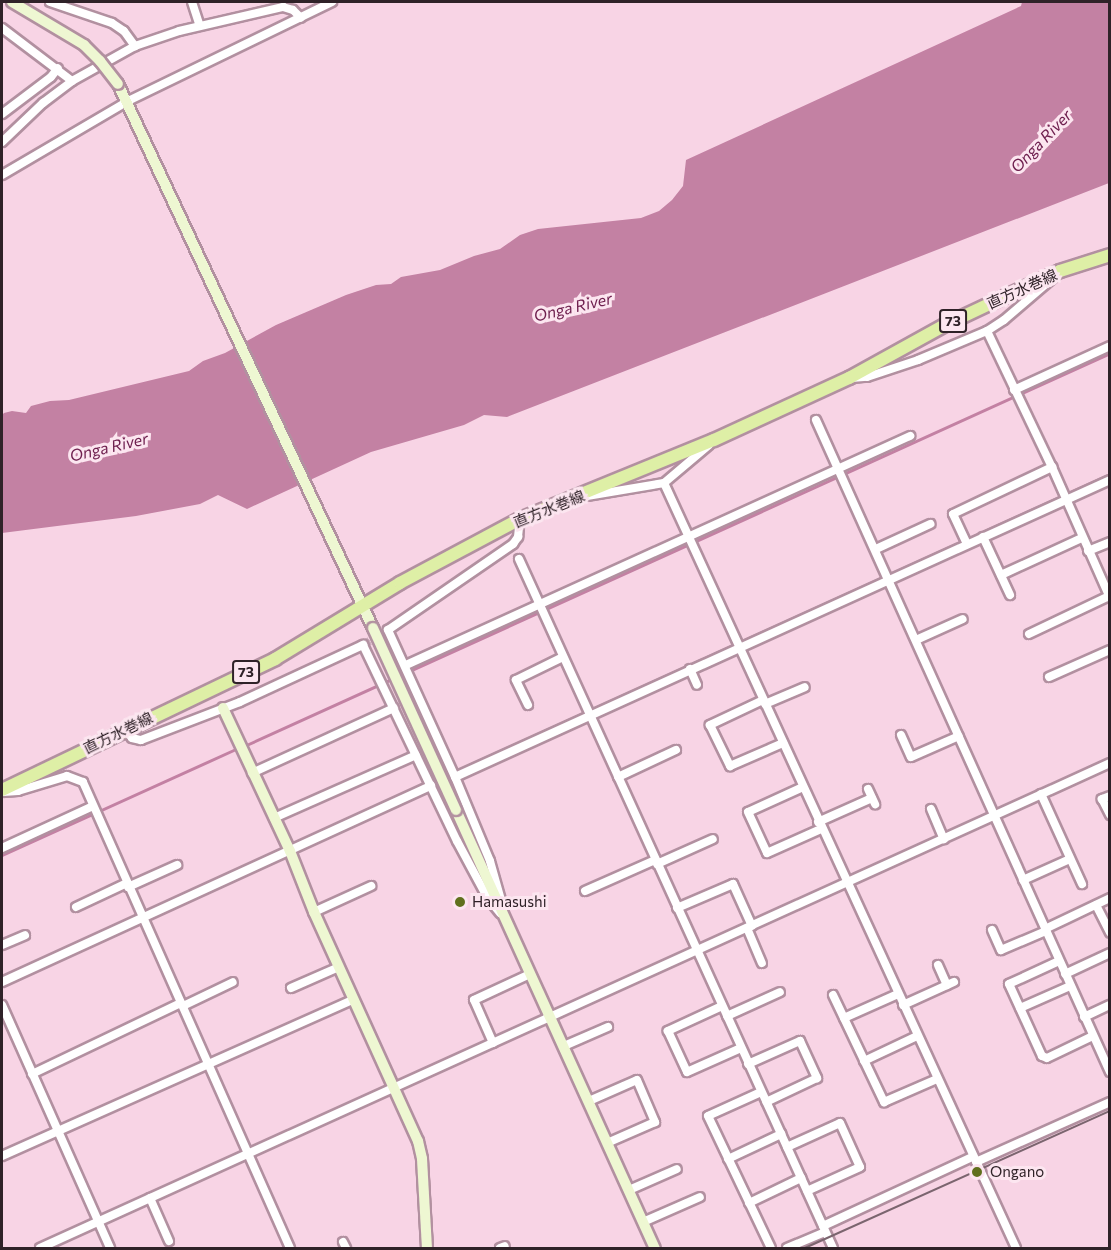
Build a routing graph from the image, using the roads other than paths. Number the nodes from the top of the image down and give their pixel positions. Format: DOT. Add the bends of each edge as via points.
graph roads {
  1 [pos="12,2"];
  2 [pos="50,2"];
  3 [pos="193,2"];
  4 [pos="332,2"];
  5 [pos="301,18"];
  6 [pos="200,26"];
  7 [pos="2,28"];
  8 [pos="135,46"];
  9 [pos="58,68"];
  10 [pos="72,81"];
  11 [pos="128,101"];
  12 [pos="2,114"];
  13 [pos="2,142"];
  14 [pos="2,175"];
  15 [pos="1110,255"];
  16 [pos="1060,272"];
  17 [pos="987,331"];
  18 [pos="1110,346"];
  19 [pos="849,378"];
  20 [pos="1016,394"];
  21 [pos="816,420"];
  22 [pos="910,436"];
  23 [pos="714,441"];
  24 [pos="1052,466"];
  25 [pos="841,472"];
  26 [pos="1110,480"];
  27 [pos="664,483"];
  28 [pos="1065,496"];
  29 [pos="576,497"];
  30 [pos="520,519"];
  31 [pos="930,524"];
  32 [pos="983,537"];
  33 [pos="1082,538"];
  34 [pos="692,540"];
  35 [pos="965,541"];
  36 [pos="1110,542"];
  37 [pos="876,549"];
  38 [pos="1088,552"];
  39 [pos="519,559"];
  40 [pos="1001,575"];
  41 [pos="888,576"];
  42 [pos="1010,595"];
  43 [pos="1109,597"];
  44 [pos="360,601"];
  45 [pos="541,608"];
  46 [pos="963,619"];
  47 [pos="1029,634"];
  48 [pos="916,640"];
  49 [pos="738,644"];
  50 [pos="1110,650"];
  51 [pos="563,657"];
  52 [pos="408,669"];
  53 [pos="690,669"];
  54 [pos="1049,677"];
  55 [pos="697,685"];
  56 [pos="805,687"];
  57 [pos="764,702"];
  58 [pos="528,705"];
  59 [pos="223,708"];
  60 [pos="394,708"];
  61 [pos="588,712"];
  62 [pos="125,729"];
  63 [pos="901,735"];
  64 [pos="959,736"];
  65 [pos="783,742"];
  66 [pos="676,750"];
  67 [pos="416,754"];
  68 [pos="1110,763"];
  69 [pos="252,773"];
  70 [pos="453,773"];
  71 [pos="618,777"];
  72 [pos="430,783"];
  73 [pos="803,788"];
  74 [pos="2,791"];
  75 [pos="1041,794"];
  76 [pos="1110,796"];
  77 [pos="872,797"];
  78 [pos="931,809"];
  79 [pos="95,810"];
  80 [pos="995,815"];
  81 [pos="1110,815"];
  82 [pos="274,818"];
  83 [pos="820,825"];
  84 [pos="944,838"];
  85 [pos="713,839"];
  86 [pos="2,848"];
  87 [pos="288,848"];
  88 [pos="1070,859"];
  89 [pos="656,862"];
  90 [pos="177,865"];
  91 [pos="1023,880"];
  92 [pos="848,883"];
  93 [pos="1082,884"];
  94 [pos="128,885"];
  95 [pos="371,886"];
  96 [pos="585,891"];
  97 [pos="1110,898"];
  98 [pos="1096,905"];
  99 [pos="76,907"];
  100 [pos="677,909"];
  101 [pos="314,912"];
  102 [pos="142,914"];
  103 [pos="506,922"];
  104 [pos="750,927"];
  105 [pos="992,930"];
  106 [pos="1045,930"];
  107 [pos="1110,933"];
  108 [pos="25,935"];
  109 [pos="2,945"];
  110 [pos="696,950"];
  111 [pos="1110,953"];
  112 [pos="1059,960"];
  113 [pos="762,963"];
  114 [pos="938,965"];
  115 [pos="339,967"];
  116 [pos="530,974"];
  117 [pos="1065,974"];
  118 [pos="2,982"];
  119 [pos="233,982"];
  120 [pos="1070,986"];
  121 [pos="291,988"];
  122 [pos="780,992"];
  123 [pos="898,994"];
  124 [pos="833,995"];
  125 [pos="354,999"];
  126 [pos="182,1004"];
  127 [pos="2,1005"];
  128 [pos="903,1005"];
  129 [pos="1110,1005"];
  130 [pos="722,1006"];
  131 [pos="1020,1008"];
  132 [pos="726,1016"];
  133 [pos="550,1017"];
  134 [pos="1084,1017"];
  135 [pos="844,1018"];
  136 [pos="608,1027"];
  137 [pos="917,1036"];
  138 [pos="1093,1036"];
  139 [pos="493,1043"];
  140 [pos="564,1046"];
  141 [pos="741,1048"];
  142 [pos="1107,1058"];
  143 [pos="864,1060"];
  144 [pos="206,1064"];
  145 [pos="748,1064"];
  146 [pos="1110,1072"];
  147 [pos="32,1074"];
  148 [pos="937,1079"];
  149 [pos="394,1088"];
  150 [pos="761,1092"];
  151 [pos="588,1101"];
  152 [pos="766,1102"];
  153 [pos="1110,1102"];
  154 [pos="56,1131"];
  155 [pos="781,1134"];
  156 [pos="607,1143"];
  157 [pos="786,1147"];
  158 [pos="247,1154"];
  159 [pos="2,1156"];
  160 [pos="729,1159"];
  161 [pos="974,1159"];
  162 [pos="677,1169"];
  163 [pos="801,1178"];
  164 [pos="629,1190"];
  165 [pos="807,1191"];
  166 [pos="700,1197"];
  167 [pos="150,1198"];
  168 [pos="749,1203"];
  169 [pos="98,1222"];
  170 [pos="643,1222"];
  171 [pos="824,1229"];
  172 [pos="170,1241"];
  173 [pos="40,1248"];
  174 [pos="110,1248"];
  175 [pos="287,1248"];
  176 [pos="427,1248"];
  177 [pos="655,1248"];
  178 [pos="771,1248"];
  179 [pos="787,1248"];
  180 [pos="833,1248"];
  181 [pos="1016,1248"];
  1 -- 11 [label="street, bridge" via="84,45"];
  2 -- 8 [label="street" via="112,23 124,30"];
  3 -- 6 [label="street"];
  4 -- 5 [label="street"];
  5 -- 6 [label="street" via="283,7"];
  5 -- 11 [label="street"];
  6 -- 8 [label="street"];
  7 -- 9 [label="street"];
  8 -- 10 [label="street"];
  9 -- 10 [label="street"];
  9 -- 12 [label="street"];
  10 -- 13 [label="street"];
  11 -- 14 [label="street"];
  11 -- 44 [label="street"];
  15 -- 16 [label="main road, 直方水巻線 / 73"];
  16 -- 17 [label="street"];
  16 -- 19 [label="main road, 直方水巻線 / 73" via="947,324"];
  17 -- 19 [label="street" via="877,374"];
  17 -- 20 [label="street"];
  18 -- 20 [label="street"];
  19 -- 23 [label="main road, 直方水巻線 / 73"];
  20 -- 24 [label="street"];
  21 -- 25 [label="street"];
  22 -- 25 [label="street"];
  23 -- 27 [label="street"];
  23 -- 29 [label="main road, 直方水巻線 / 73"];
  24 -- 28 [label="street"];
  24 -- 35 [label="street" via="953,514"];
  25 -- 34 [label="street"];
  25 -- 37 [label="street"];
  26 -- 28 [label="street"];
  27 -- 29 [label="street"];
  27 -- 34 [label="street"];
  28 -- 32 [label="street"];
  28 -- 33 [label="street"];
  29 -- 30 [label="main road, 直方水巻線 / 73"];
  30 -- 44 [label="main road, 直方水巻線 / 73"];
  30 -- 52 [label="street" via="513,544 388,630"];
  31 -- 37 [label="street"];
  32 -- 35 [label="street"];
  32 -- 40 [label="street"];
  33 -- 38 [label="street"];
  33 -- 40 [label="street"];
  34 -- 45 [label="street"];
  34 -- 49 [label="street"];
  35 -- 41 [label="street"];
  36 -- 38 [label="street"];
  37 -- 41 [label="street"];
  38 -- 43 [label="street"];
  39 -- 45 [label="street"];
  40 -- 42 [label="street"];
  41 -- 48 [label="street"];
  41 -- 49 [label="street"];
  43 -- 47 [label="street"];
  44 -- 62 [label="main road, 直方水巻線 / 73" via="274,659"];
  44 -- 103 [label="street, bridge"];
  45 -- 51 [label="street"];
  45 -- 52 [label="street"];
  46 -- 48 [label="street"];
  48 -- 64 [label="street"];
  49 -- 53 [label="street"];
  49 -- 57 [label="street"];
  50 -- 54 [label="street"];
  51 -- 58 [label="street" via="516,680"];
  51 -- 61 [label="street"];
  52 -- 70 [label="street"];
  53 -- 55 [label="street"];
  53 -- 61 [label="street"];
  56 -- 57 [label="street"];
  57 -- 65 [label="street"];
  57 -- 65 [label="street" via="710,725 730,766"];
  59 -- 60 [label="street" via="363,645"];
  59 -- 62 [label="street" via="141,740 132,738"];
  59 -- 69 [label="street"];
  60 -- 67 [label="street"];
  60 -- 69 [label="street"];
  61 -- 70 [label="street"];
  61 -- 71 [label="street"];
  62 -- 74 [label="main road, 直方水巻線 / 73"];
  63 -- 64 [label="street" via="911,757"];
  64 -- 80 [label="street"];
  65 -- 73 [label="street"];
  66 -- 71 [label="street"];
  67 -- 72 [label="street"];
  67 -- 82 [label="street"];
  68 -- 75 [label="street"];
  69 -- 82 [label="street"];
  70 -- 103 [label="street" via="490,861"];
  71 -- 89 [label="street"];
  72 -- 87 [label="street"];
  72 -- 103 [label="street" via="487,897"];
  73 -- 83 [label="street"];
  73 -- 83 [label="street" via="748,812 767,853"];
  74 -- 79 [label="street" via="18,791 67,776 83,782"];
  75 -- 80 [label="street"];
  75 -- 88 [label="street"];
  76 -- 81 [label="street" via="1102,799"];
  77 -- 83 [label="street"];
  78 -- 84 [label="street"];
  79 -- 86 [label="street"];
  79 -- 94 [label="street"];
  80 -- 84 [label="street"];
  80 -- 91 [label="street"];
  82 -- 87 [label="street"];
  83 -- 92 [label="street"];
  84 -- 92 [label="street"];
  85 -- 89 [label="street"];
  87 -- 101 [label="street"];
  87 -- 102 [label="street"];
  88 -- 91 [label="street"];
  88 -- 93 [label="street"];
  89 -- 96 [label="street"];
  89 -- 100 [label="street"];
  90 -- 94 [label="street"];
  91 -- 106 [label="street"];
  92 -- 104 [label="street"];
  92 -- 123 [label="street"];
  94 -- 99 [label="street"];
  94 -- 102 [label="street"];
  95 -- 101 [label="street"];
  97 -- 98 [label="street"];
  98 -- 106 [label="street"];
  98 -- 107 [label="street"];
  100 -- 104 [label="street" via="733,884"];
  100 -- 110 [label="street"];
  101 -- 115 [label="street"];
  102 -- 118 [label="street"];
  102 -- 126 [label="street"];
  103 -- 116 [label="street"];
  104 -- 110 [label="street"];
  104 -- 113 [label="street"];
  105 -- 106 [label="street" via="1001,950"];
  106 -- 112 [label="street"];
  108 -- 109 [label="street"];
  110 -- 130 [label="street"];
  110 -- 133 [label="street"];
  111 -- 117 [label="street"];
  112 -- 117 [label="street"];
  112 -- 131 [label="street" via="1009,984"];
  114 -- 128 [label="street" via="950,983"];
  115 -- 121 [label="street"];
  115 -- 125 [label="street"];
  116 -- 133 [label="street"];
  116 -- 139 [label="street" via="474,1000"];
  117 -- 120 [label="street"];
  119 -- 126 [label="street"];
  120 -- 131 [label="street"];
  120 -- 134 [label="street"];
  122 -- 132 [label="street"];
  123 -- 128 [label="street"];
  123 -- 135 [label="street"];
  124 -- 135 [label="street"];
  125 -- 144 [label="street"];
  125 -- 149 [label="street"];
  126 -- 144 [label="street"];
  126 -- 147 [label="street"];
  127 -- 147 [label="street"];
  128 -- 137 [label="street"];
  129 -- 134 [label="street"];
  130 -- 132 [label="street"];
  130 -- 141 [label="street" via="668,1031 687,1071"];
  131 -- 138 [label="street" via="1042,1056 1047,1058"];
  132 -- 141 [label="street"];
  133 -- 139 [label="street"];
  133 -- 140 [label="street"];
  134 -- 138 [label="street"];
  135 -- 143 [label="street"];
  136 -- 140 [label="street"];
  137 -- 143 [label="street"];
  137 -- 148 [label="street"];
  138 -- 142 [label="street"];
  139 -- 149 [label="street"];
  140 -- 151 [label="street"];
  141 -- 145 [label="street"];
  142 -- 146 [label="street"];
  143 -- 148 [label="street" via="884,1102"];
  144 -- 154 [label="street"];
  144 -- 158 [label="street"];
  145 -- 150 [label="street"];
  145 -- 152 [label="street" via="800,1041 817,1078"];
  147 -- 154 [label="street"];
  148 -- 161 [label="street"];
  149 -- 158 [label="street"];
  149 -- 176 [label="street" via="422,1159"];
  150 -- 152 [label="street"];
  150 -- 160 [label="street" via="708,1116"];
  151 -- 156 [label="street"];
  151 -- 156 [label="street" via="637,1080 655,1122"];
  152 -- 155 [label="street"];
  153 -- 161 [label="street"];
  154 -- 159 [label="street"];
  154 -- 169 [label="street"];
  155 -- 157 [label="street"];
  155 -- 160 [label="street"];
  156 -- 164 [label="street"];
  157 -- 163 [label="street"];
  157 -- 165 [label="street" via="840,1123 860,1167"];
  158 -- 167 [label="street"];
  158 -- 175 [label="street"];
  160 -- 168 [label="street"];
  161 -- 171 [label="street"];
  161 -- 181 [label="street"];
  162 -- 164 [label="street"];
  163 -- 165 [label="street"];
  163 -- 168 [label="street"];
  164 -- 170 [label="street"];
  165 -- 171 [label="street"];
  166 -- 170 [label="street"];
  167 -- 169 [label="street"];
  167 -- 172 [label="street"];
  168 -- 178 [label="street"];
  169 -- 173 [label="street"];
  169 -- 174 [label="street"];
  170 -- 177 [label="street"];
  171 -- 179 [label="street"];
  171 -- 180 [label="street"];
}
